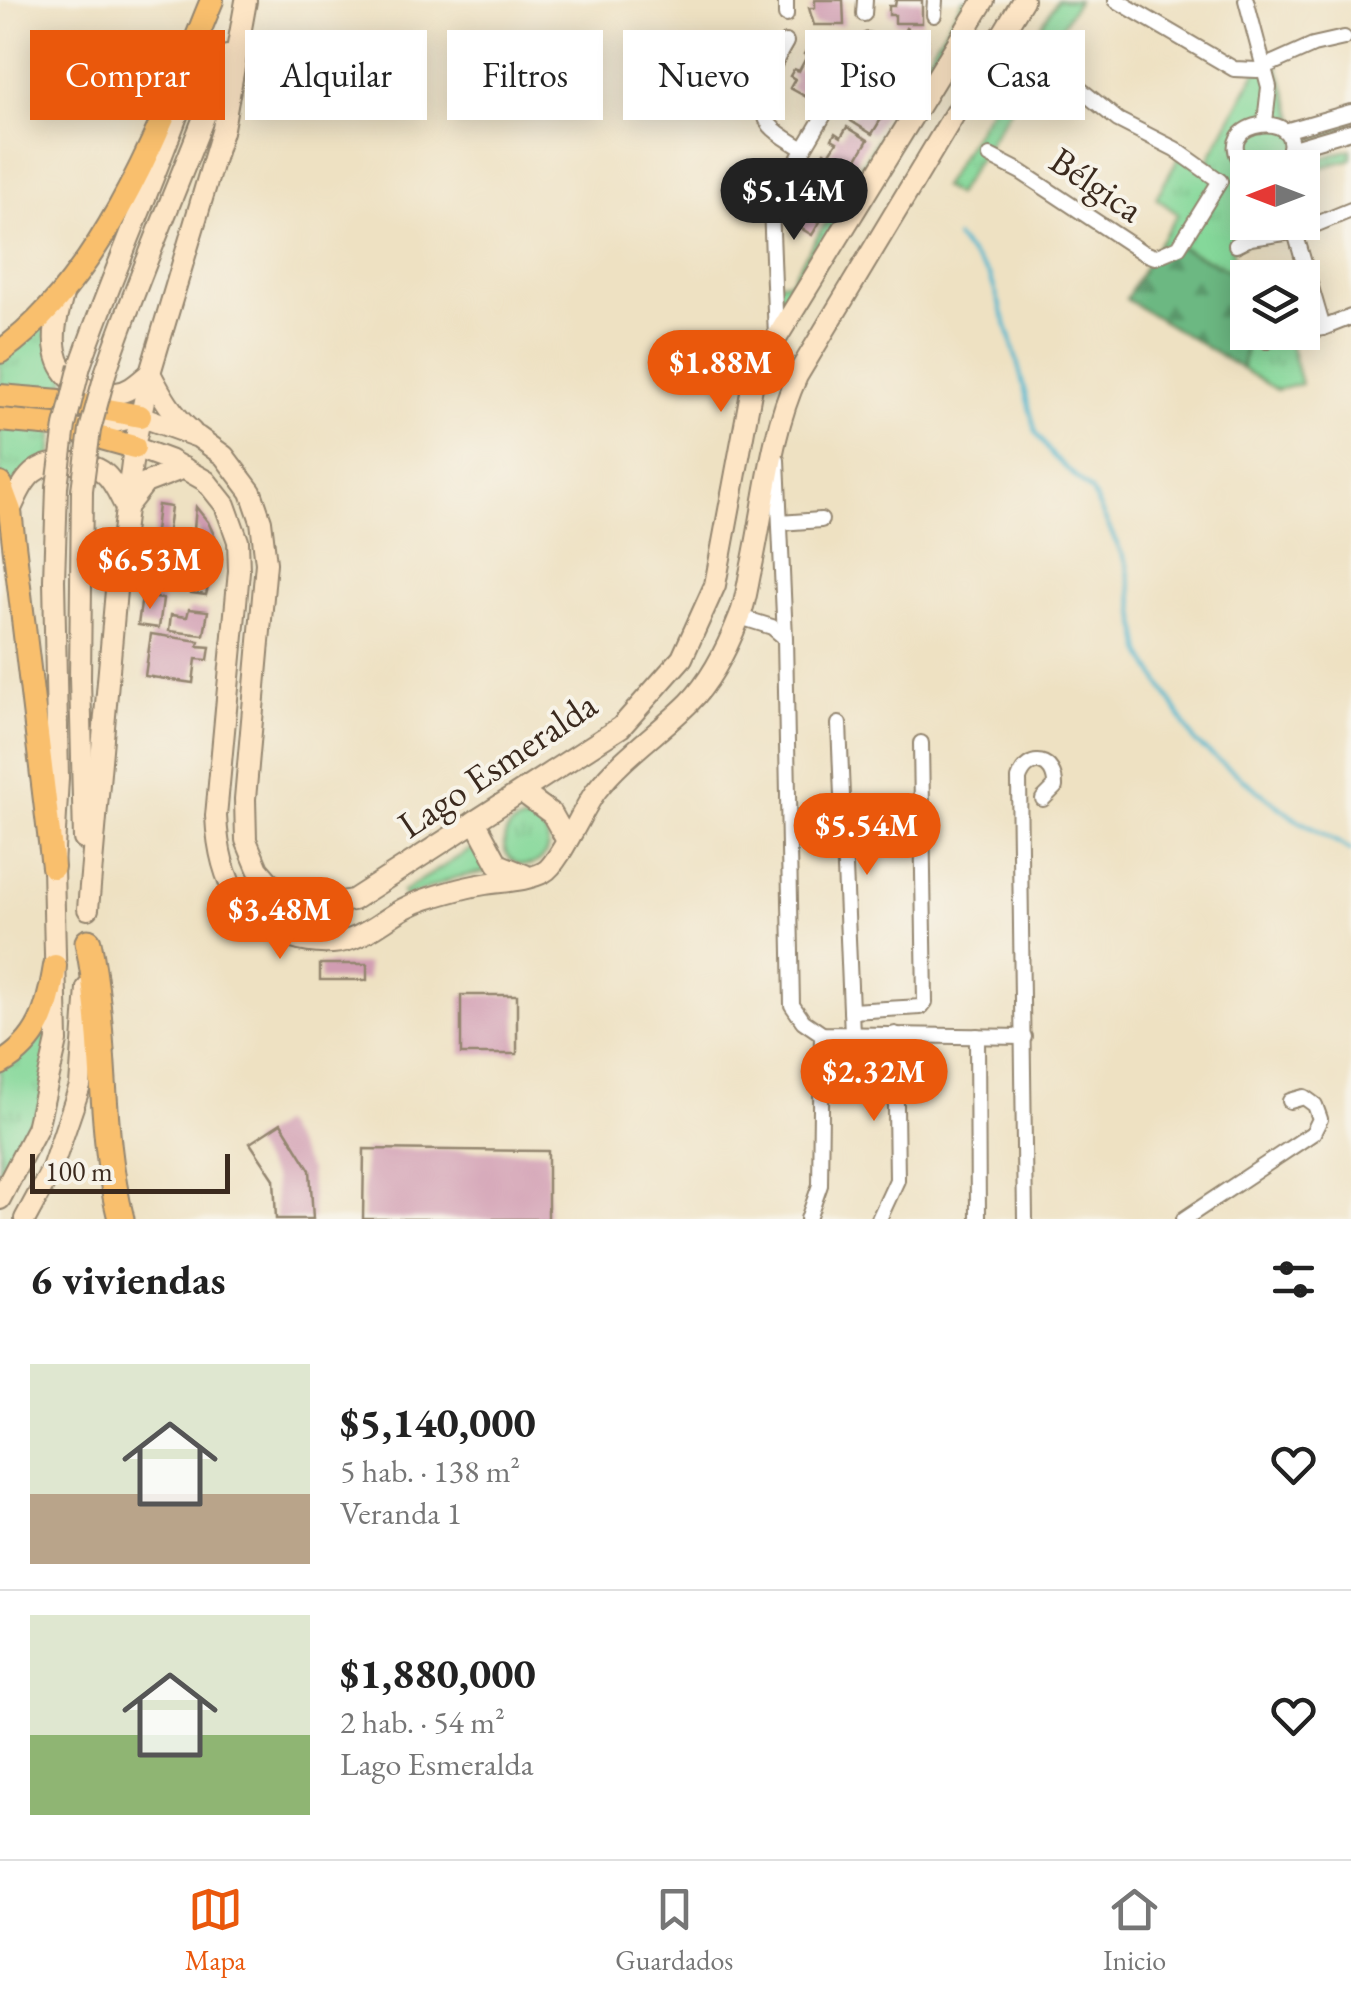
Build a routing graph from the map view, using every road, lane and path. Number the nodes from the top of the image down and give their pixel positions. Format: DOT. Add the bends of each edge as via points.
graph roads {
  1 [pos="213,0"];
  2 [pos="984,0"];
  3 [pos="1023,0"];
  4 [pos="1116,0"];
  5 [pos="1246,0"];
  6 [pos="246,1"];
  7 [pos="1344,38"];
  8 [pos="786,42"];
  9 [pos="1265,66"];
  10 [pos="1085,93"];
  11 [pos="1351,112"];
  12 [pos="821,120"];
  13 [pos="1264,122"];
  14 [pos="1351,131"];
  15 [pos="1284,132"];
  16 [pos="804,149"];
  17 [pos="1290,149"];
  18 [pos="1237,150"];
  19 [pos="990,156"];
  20 [pos="1230,176"];
  21 [pos="1220,181"];
  22 [pos="1351,210"];
  23 [pos="1320,219"];
  24 [pos="1246,240"];
  25 [pos="1297,240"];
  26 [pos="1236,245"];
  27 [pos="63,295"];
  28 [pos="1351,317"];
  29 [pos="1320,328"];
  30 [pos="1323,328"];
  31 [pos="776,339"];
  32 [pos="0,352"];
  33 [pos="150,373"];
  34 [pos="0,396"];
  35 [pos="140,416"];
  36 [pos="0,420"];
  37 [pos="76,431"];
  38 [pos="198,437"];
  39 [pos="776,443"];
  40 [pos="134,447"];
  41 [pos="184,468"];
  42 [pos="0,484"];
  43 [pos="126,508"];
  44 [pos="10,510"];
  45 [pos="821,520"];
  46 [pos="780,523"];
  47 [pos="740,617"];
  48 [pos="785,638"];
  49 [pos="839,724"];
  50 [pos="921,743"];
  51 [pos="522,792"];
  52 [pos="1044,799"];
  53 [pos="475,821"];
  54 [pos="566,839"];
  55 [pos="52,867"];
  56 [pos="496,873"];
  57 [pos="88,909"];
  58 [pos="88,942"];
  59 [pos="55,966"];
  60 [pos="850,1011"];
  61 [pos="822,1034"];
  62 [pos="852,1034"];
  63 [pos="894,1034"];
  64 [pos="978,1036"];
  65 [pos="1024,1037"];
  66 [pos="0,1064"];
  67 [pos="1290,1101"];
  68 [pos="0,1199"];
  69 [pos="25,1219"];
  70 [pos="121,1219"];
  71 [pos="808,1219"];
  72 [pos="879,1219"];
  73 [pos="978,1219"];
  74 [pos="1025,1219"];
  75 [pos="1184,1219"];
  1 -- 27 [label="main road" via="157,133"];
  1 -- 55 [label="street, bridge" via="200,56 111,278 65,426 54,580 58,778"];
  2 -- 31 [label="street, Lago Esmeralda"];
  3 -- 39 [label="street, Lago Esmeralda" via="797,376"];
  4 -- 9 [label="street" via="1234,69"];
  5 -- 9 [label="street"];
  6 -- 33 [label="street" via="222,128"];
  6 -- 57 [label="street, bridge" via="135,287 90,430 82,490 80,678"];
  7 -- 9 [label="street"];
  8 -- 16 [label="street" via="768,76 766,117"];
  9 -- 13 [label="street"];
  10 -- 21 [label="street, Bélgica"];
  11 -- 15 [label="street"];
  12 -- 16 [label="street"];
  13 -- 15 [label="street"];
  13 -- 18 [label="street" via="1244,131"];
  14 -- 17 [label="street"];
  15 -- 17 [label="street"];
  16 -- 31 [label="street" via="772,205"];
  19 -- 21 [label="street, Bélgica" via="1155,257 1179,247"];
  20 -- 21 [label="street"];
  22 -- 23 [label="street"];
  24 -- 26 [label="street"];
  25 -- 30 [label="street"];
  27 -- 32 [label="main road"];
  27 -- 33 [label="street" via="54,334 66,377 88,390 118,393"];
  28 -- 30 [label="street"];
  29 -- 30 [label="street"];
  31 -- 51 [label="street, Lago Esmeralda" via="752,387 715,585 682,658 621,727"];
  33 -- 35 [label="street"];
  33 -- 38 [label="street" via="176,418"];
  34 -- 35 [label="main road"];
  35 -- 37 [label="street"];
  35 -- 38 [label="street, Lago Esmeralda"];
  35 -- 40 [label="street"];
  36 -- 37 [label="main road"];
  37 -- 40 [label="main road"];
  38 -- 53 [label="street, Lago Esmeralda" via="240,472 265,542 243,821 270,887 308,908 353,900"];
  39 -- 46 [label="street"];
  39 -- 47 [label="street, Lago Esmeralda"];
  40 -- 41 [label="street, Lago Esmeralda"];
  40 -- 43 [label="street"];
  41 -- 43 [label="street" via="145,483"];
  41 -- 56 [label="street, Lago Esmeralda" via="220,496 238,542 216,816 218,852 231,888 256,920 284,938 326,944 368,934 420,901"];
  42 -- 44 [label="main road"];
  43 -- 44 [label="street" via="104,472 51,462 22,483"];
  43 -- 57 [label="street"];
  44 -- 55 [label="main road"];
  45 -- 46 [label="street"];
  46 -- 48 [label="street"];
  47 -- 48 [label="street"];
  47 -- 54 [label="street, Lago Esmeralda" via="693,700 598,788"];
  48 -- 61 [label="street" via="792,1005"];
  49 -- 60 [label="street"];
  50 -- 60 [label="street" via="925,1002"];
  51 -- 53 [label="street, Lago Esmeralda"];
  51 -- 54 [label="street" via="552,814"];
  52 -- 65 [label="street" via="1056,774 1041,760 1032,761 1019,778"];
  53 -- 56 [label="street"];
  54 -- 56 [label="street, Lago Esmeralda" via="548,870 534,876"];
  55 -- 59 [label="street"];
  57 -- 58 [label="street"];
  58 -- 69 [label="street" via="80,1086 52,1171"];
  58 -- 70 [label="highway"];
  59 -- 66 [label="main road" via="48,1010 16,1055"];
  59 -- 68 [label="street" via="57,1041 50,1082 37,1128"];
  60 -- 62 [label="street"];
  61 -- 62 [label="street"];
  61 -- 71 [label="street" via="820,1185"];
  62 -- 63 [label="street"];
  63 -- 64 [label="street"];
  63 -- 72 [label="street" via="897,1180"];
  64 -- 65 [label="street"];
  64 -- 73 [label="street"];
  65 -- 74 [label="street"];
  67 -- 75 [label="street" via="1304,1097 1315,1106 1320,1119 1313,1133"];
}
